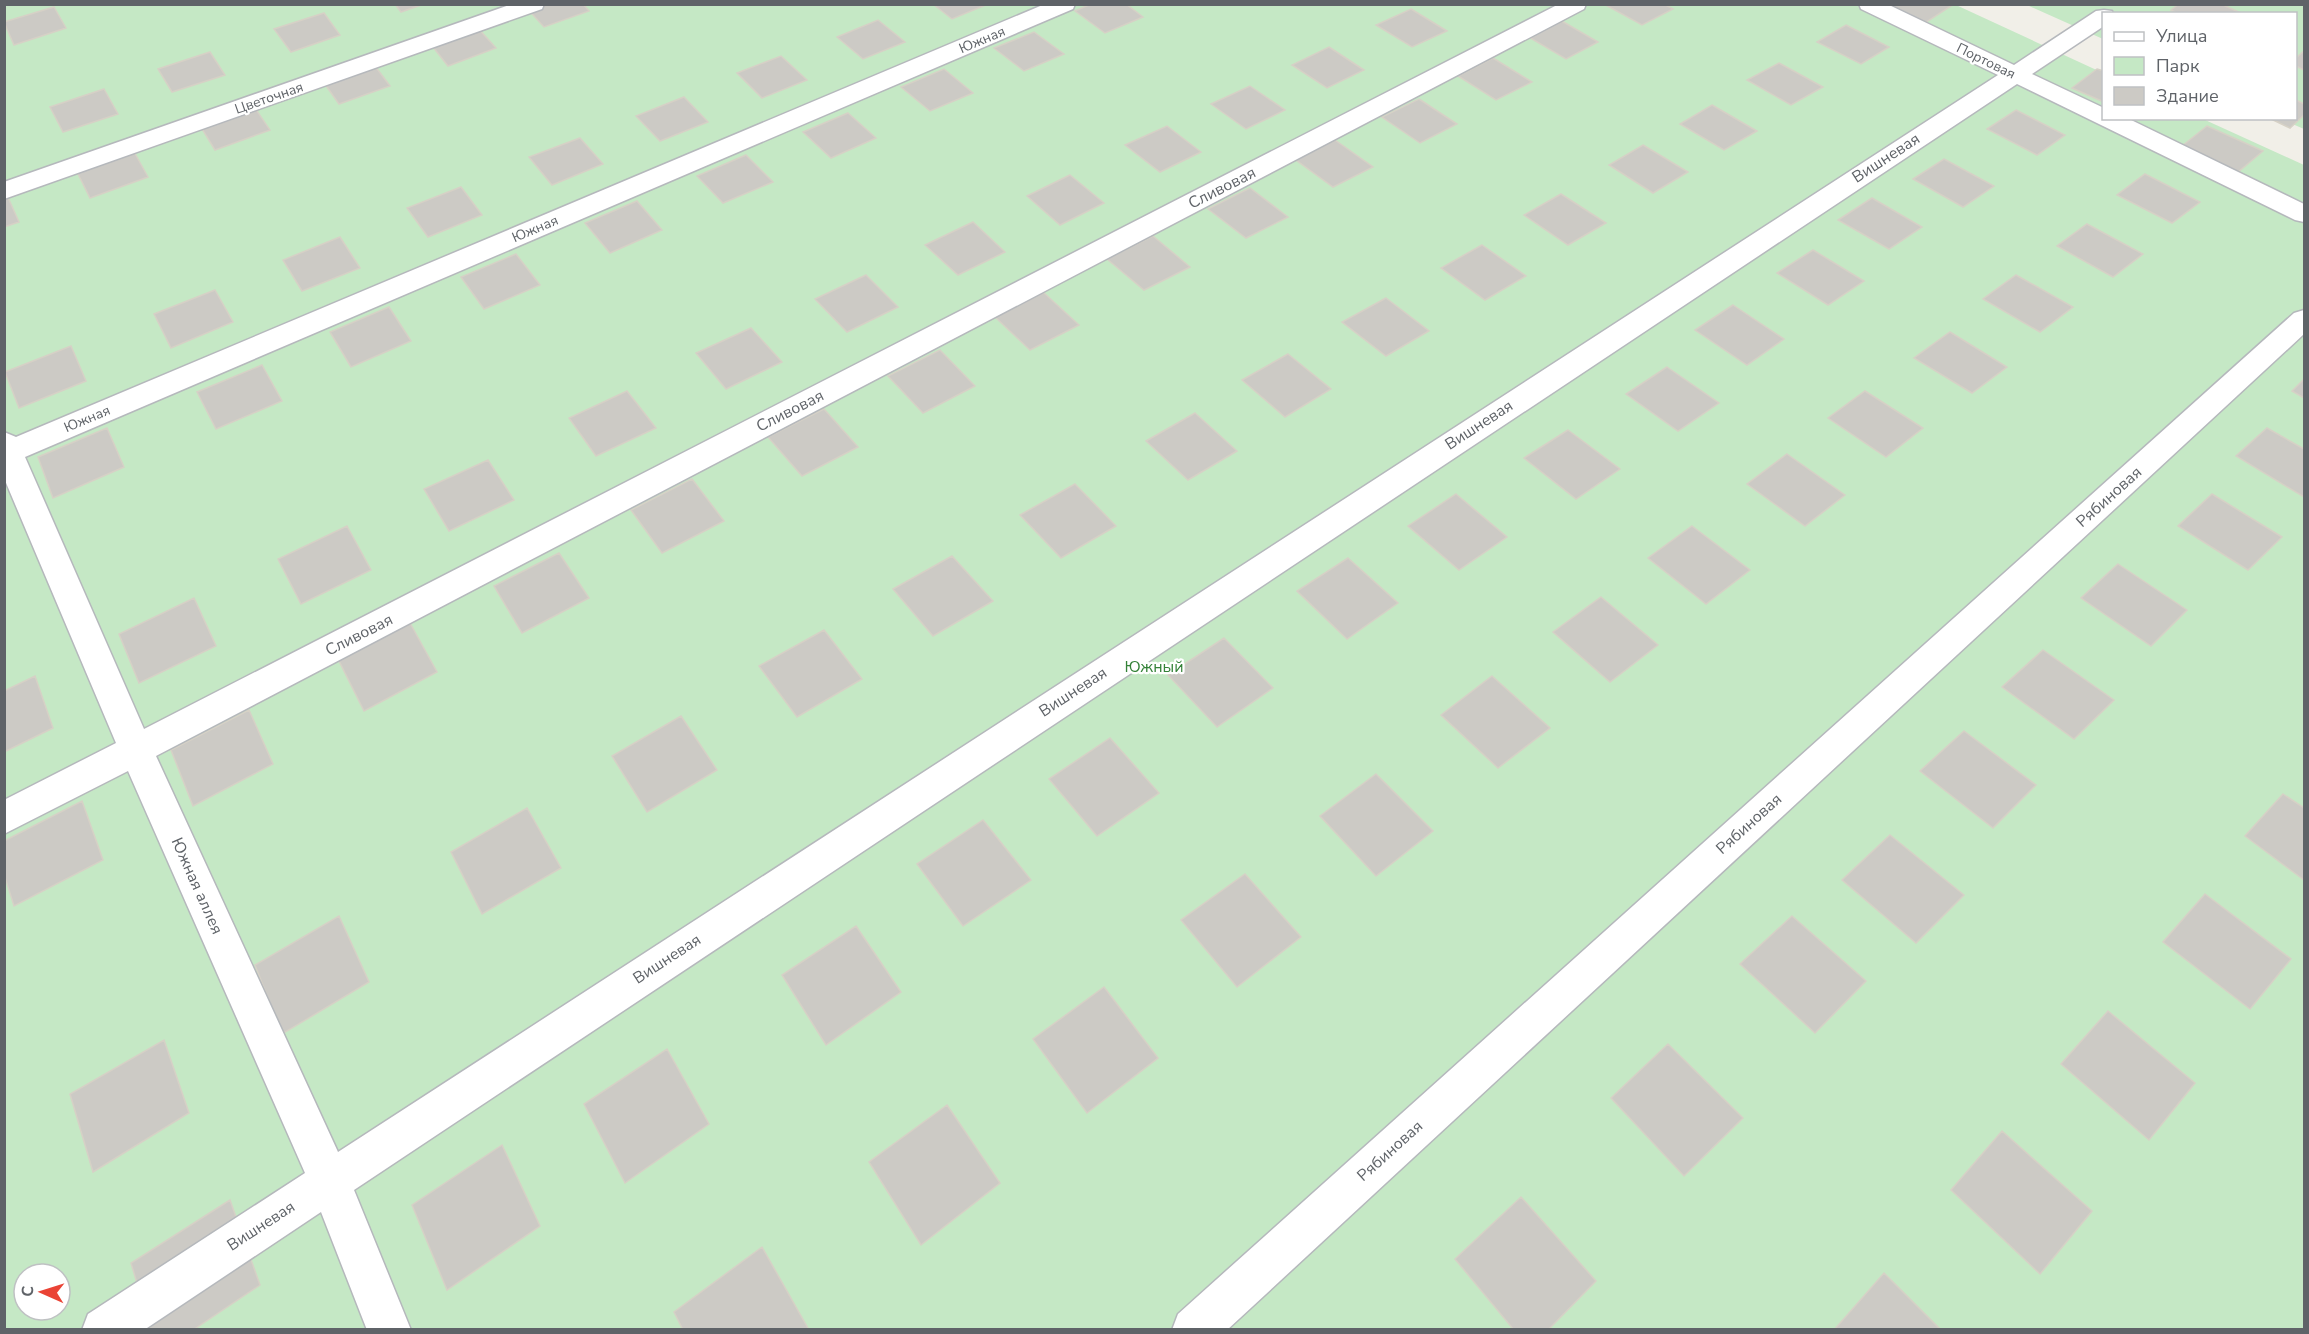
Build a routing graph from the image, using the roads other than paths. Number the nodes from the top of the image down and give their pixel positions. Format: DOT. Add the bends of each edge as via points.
graph roads {
  1 [pos="534,4"];
  2 [pos="1065,4"];
  3 [pos="1576,4"];
  4 [pos="1869,4"];
  5 [pos="2102,17"];
  6 [pos="2014,74"];
  7 [pos="2102,117"];
  8 [pos="2109,120"];
  9 [pos="4,191"];
  10 [pos="2304,214"];
  11 [pos="2304,319"];
  12 [pos="6,450"];
  13 [pos="136,750"];
  14 [pos="4,818"];
  15 [pos="330,1181"];
  16 [pos="104,1329"];
  17 [pos="389,1329"];
  18 [pos="1194,1329"];
  1 -- 9 [label="street, Цветочная"];
  2 -- 12 [label="street, Южная"];
  3 -- 13 [label="street, Сливовая"];
  4 -- 6 [label="street, Портовая"];
  5 -- 6 [label="street, Вишневая"];
  6 -- 7 [label="street, Портовая"];
  6 -- 15 [label="street, Вишневая"];
  8 -- 10 [label="street, Портовая"];
  11 -- 18 [label="street, Рябиновая"];
  12 -- 13 [label="street, Южная аллея"];
  13 -- 14 [label="street, Сливовая"];
  13 -- 15 [label="street, Южная аллея"];
  15 -- 16 [label="street, Вишневая"];
  15 -- 17 [label="street, Южная аллея"];
}
